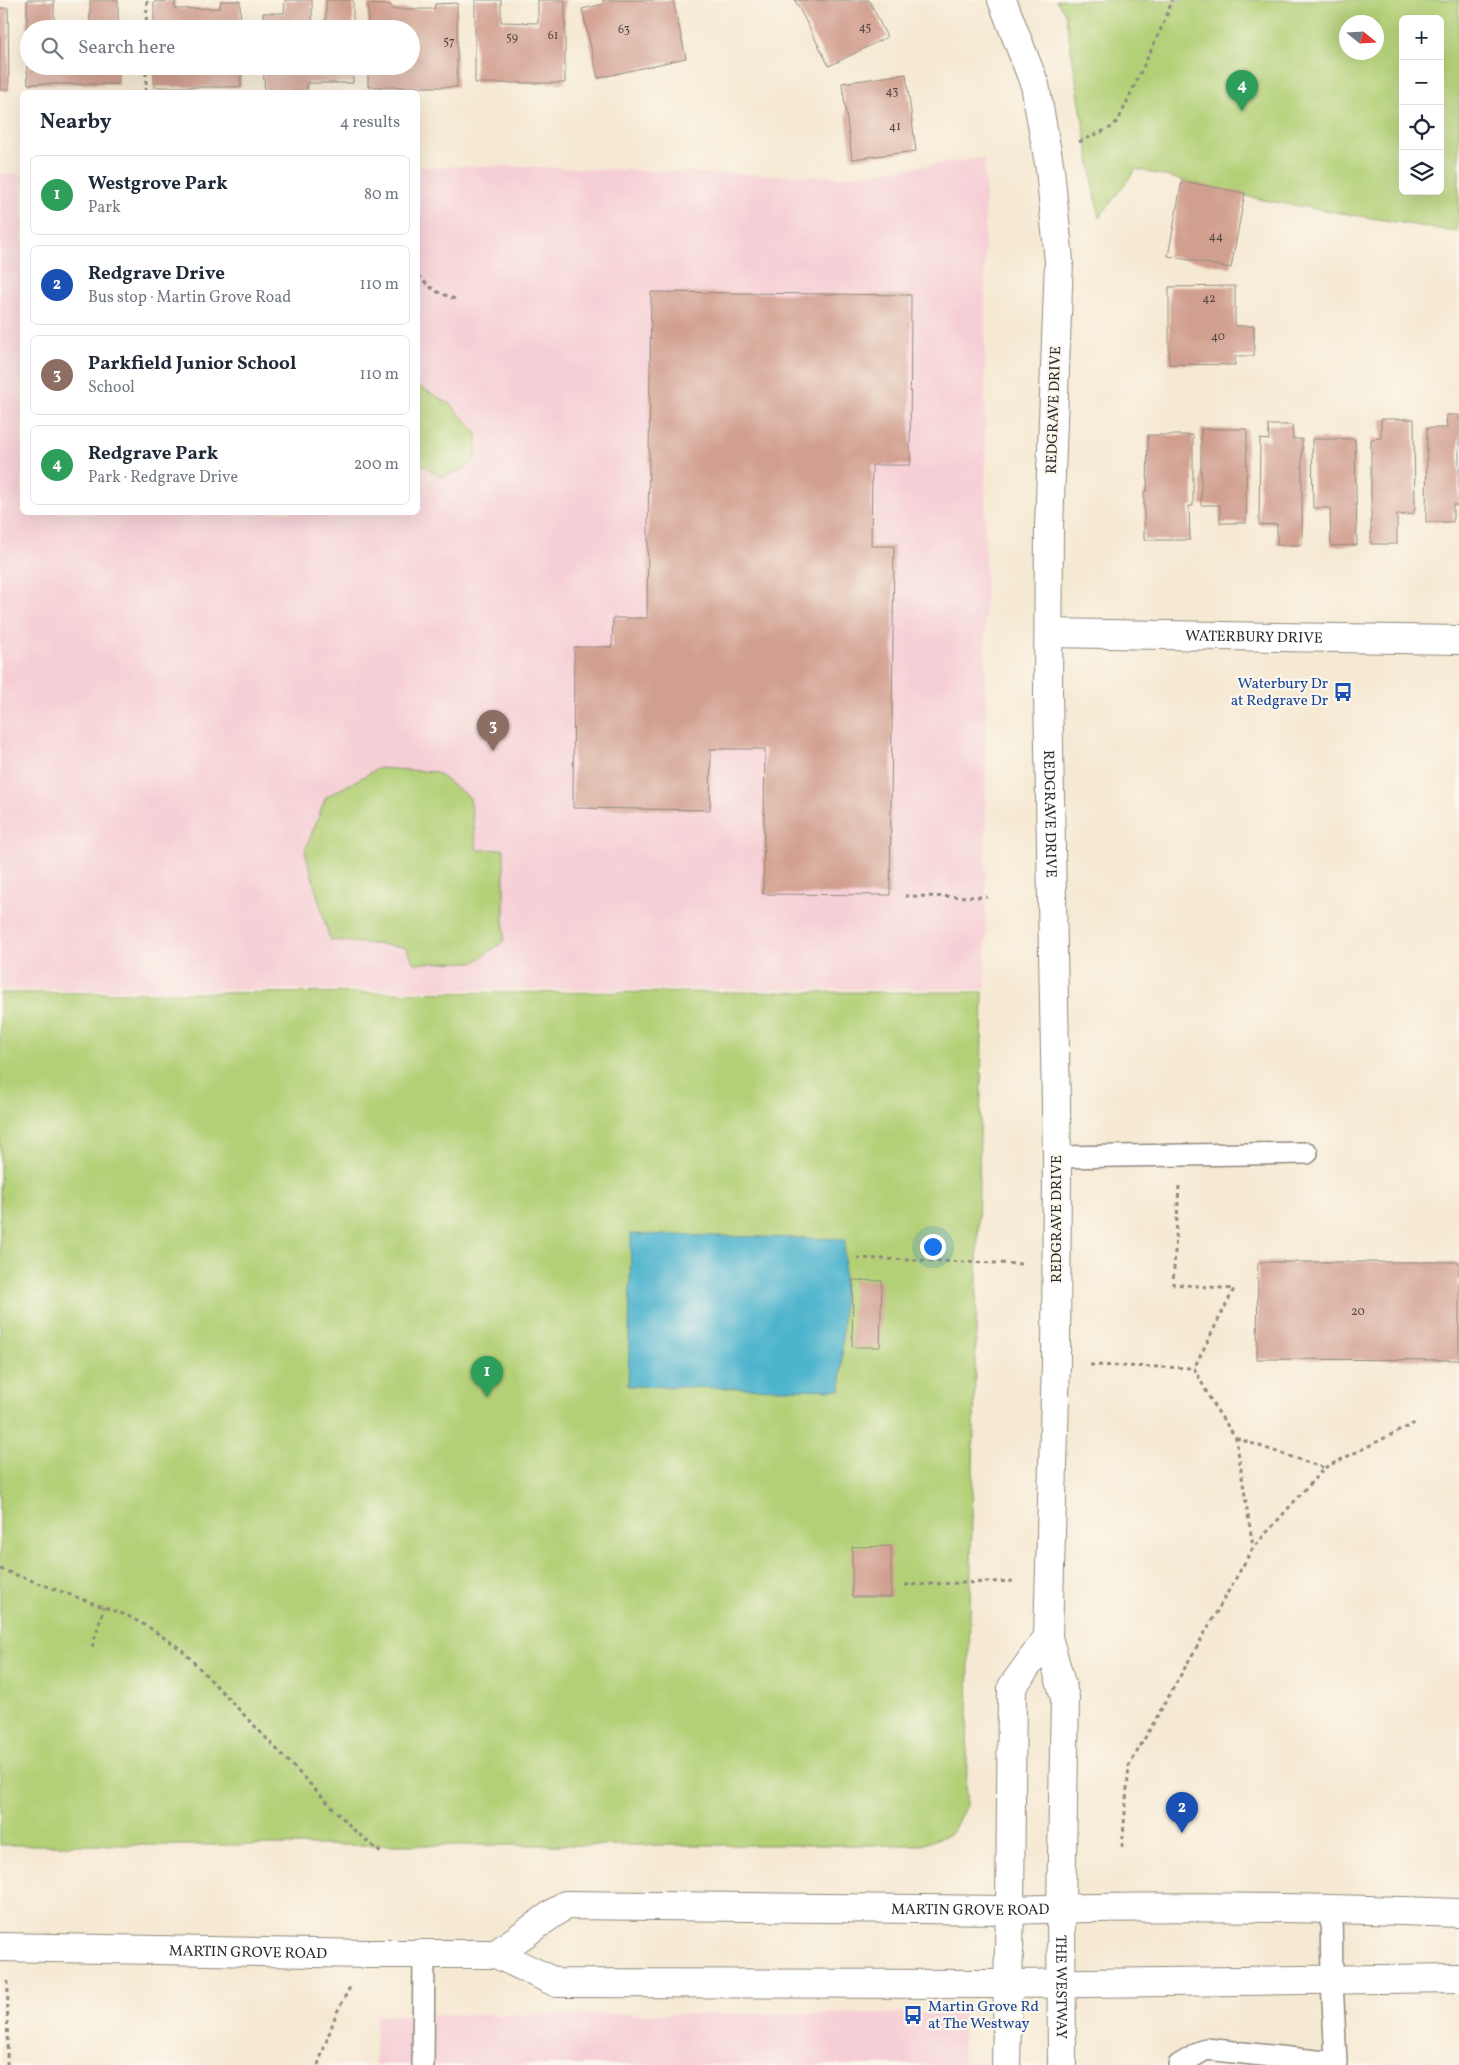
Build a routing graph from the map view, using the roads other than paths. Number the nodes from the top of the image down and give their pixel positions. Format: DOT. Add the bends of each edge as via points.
graph roads {
  1 [pos="1002,0"];
  2 [pos="1049,633"];
  3 [pos="1459,640"];
  4 [pos="1307,1153"];
  5 [pos="1057,1157"];
  6 [pos="1048,1637"];
  7 [pos="1061,1908"];
  8 [pos="1331,1908"];
  9 [pos="1010,1910"];
  10 [pos="1459,1913"];
  11 [pos="4,1947"];
  12 [pos="424,1954"];
  13 [pos="496,1954"];
  14 [pos="1459,1978"];
  15 [pos="1332,1980"];
  16 [pos="1060,1983"];
  17 [pos="1009,1984"];
  18 [pos="423,2065"];
  19 [pos="1006,2065"];
  20 [pos="1062,2065"];
  21 [pos="1179,2065"];
  1 -- 2 [label="main road, REDGRAVE DRIVE" via="1035,85 1048,157 1059,261 1049,527"];
  2 -- 3 [label="main road, WATERBURY DRIVE"];
  2 -- 5 [label="main road, REDGRAVE DRIVE"];
  4 -- 5 [label="lane"];
  5 -- 6 [label="main road, REDGRAVE DRIVE" via="1056,1362"];
  6 -- 7 [label="main road, REDGRAVE DRIVE" via="1065,1698"];
  6 -- 9 [label="main road" via="1012,1687"];
  7 -- 8 [label="main road, MARTIN GROVE ROAD"];
  7 -- 9 [label="main road, MARTIN GROVE ROAD"];
  7 -- 16 [label="main road, THE WESTWAY"];
  8 -- 10 [label="main road, MARTIN GROVE ROAD"];
  8 -- 15 [label="lane"];
  9 -- 13 [label="main road, MARTIN GROVE ROAD" via="565,1905"];
  9 -- 17 [label="main road"];
  11 -- 12 [label="main road, MARTIN GROVE ROAD"];
  12 -- 13 [label="main road, MARTIN GROVE ROAD"];
  12 -- 18 [label="lane"];
  13 -- 17 [label="main road, MARTIN GROVE ROAD" via="557,1983"];
  14 -- 15 [label="main road, MARTIN GROVE ROAD"];
  15 -- 16 [label="main road, MARTIN GROVE ROAD"];
  15 -- 21 [label="lane" via="1336,2063 1206,2049"];
  16 -- 17 [label="main road, MARTIN GROVE ROAD"];
  16 -- 20 [label="main road, THE WESTWAY"];
  17 -- 19 [label="main road"];
}
